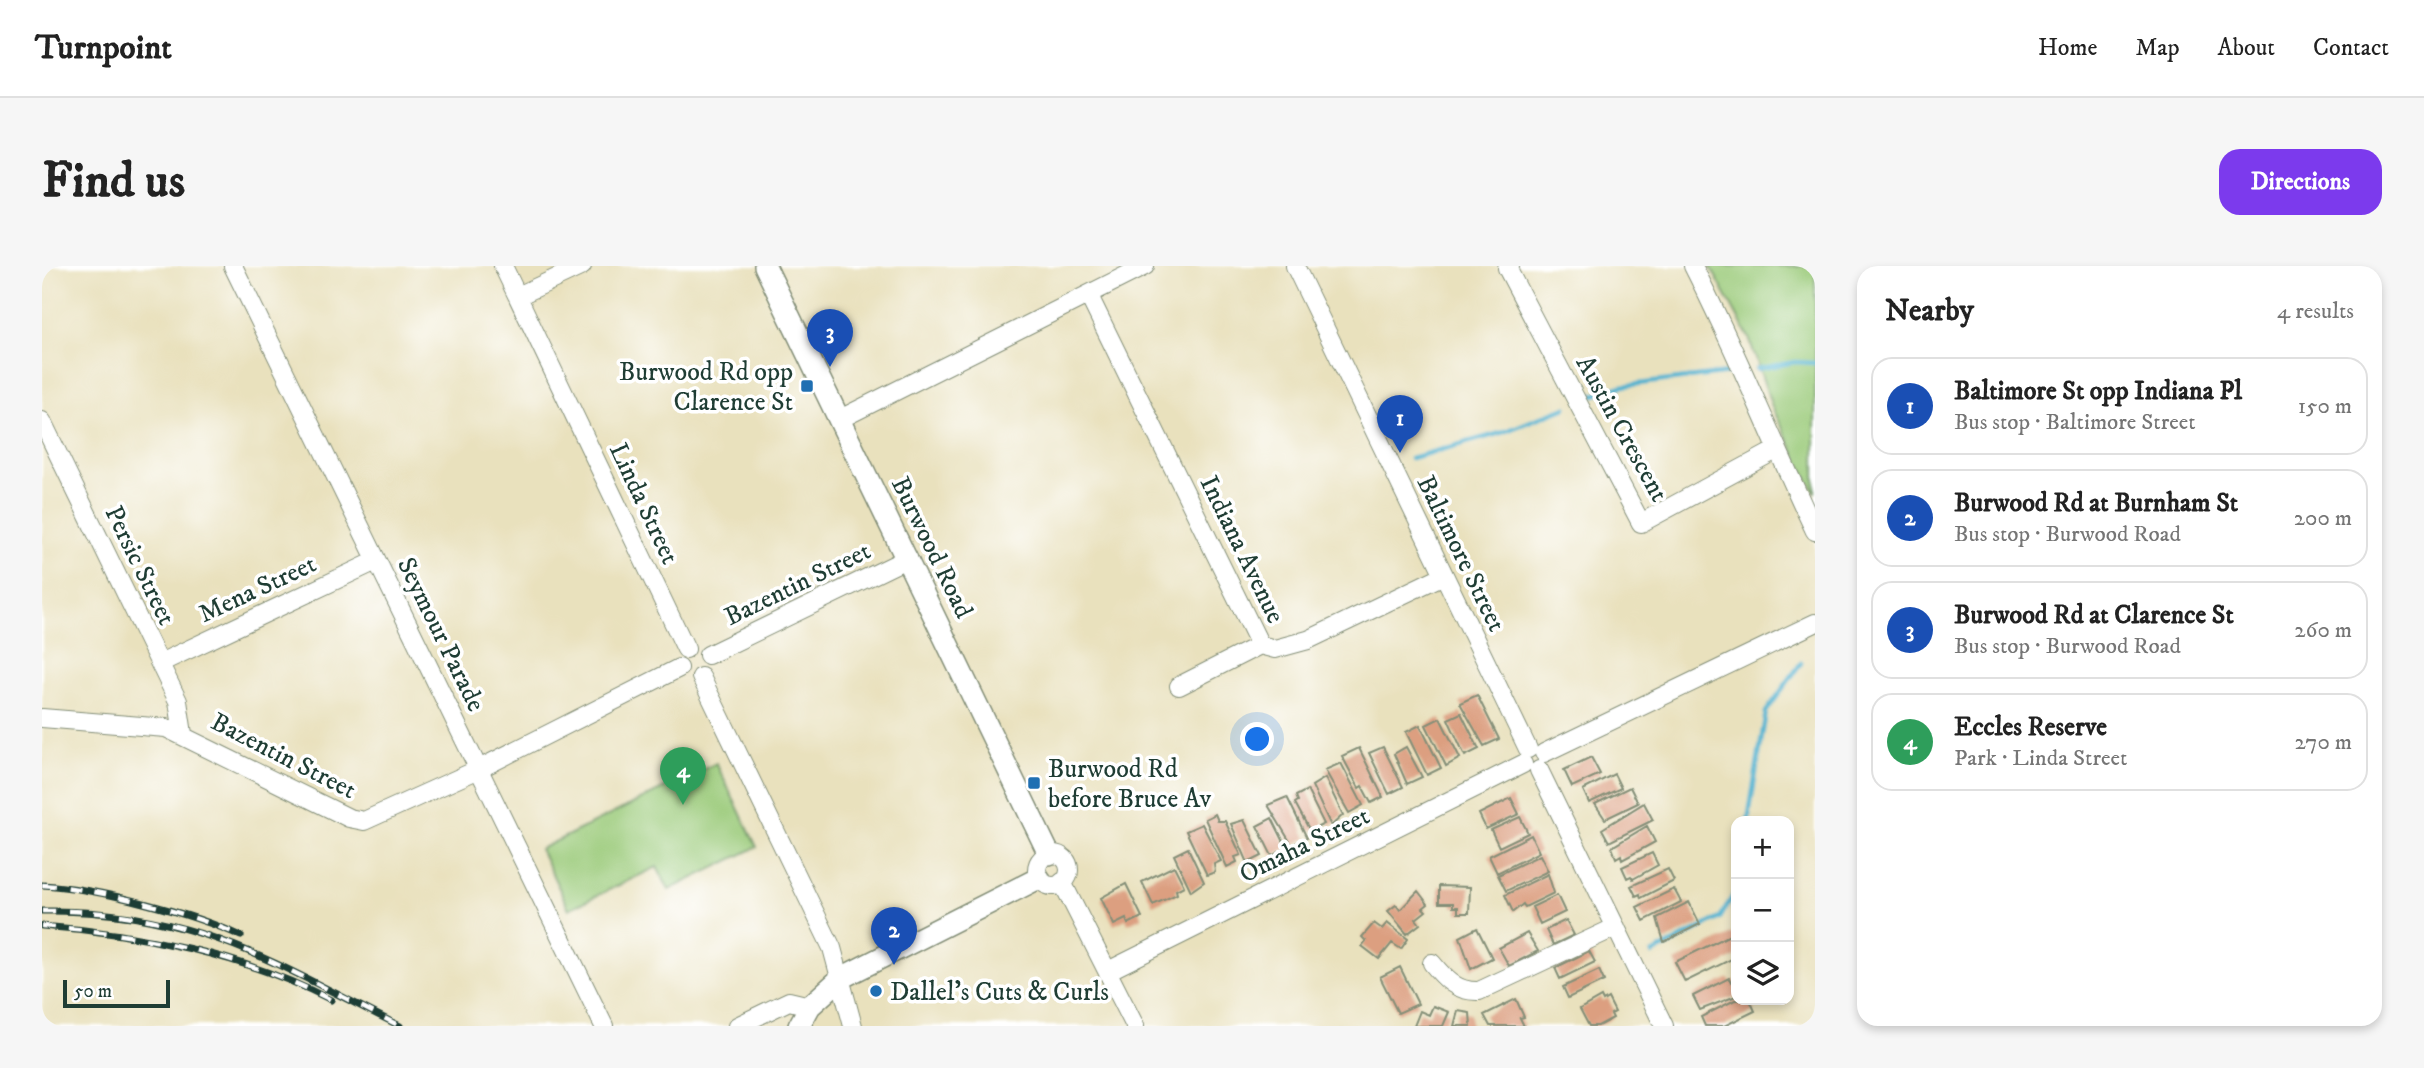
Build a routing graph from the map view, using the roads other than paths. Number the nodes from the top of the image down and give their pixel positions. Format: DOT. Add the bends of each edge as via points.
graph roads {
  1 [pos="233,266"];
  2 [pos="503,266"];
  3 [pos="582,266"];
  4 [pos="765,266"];
  5 [pos="1145,266"];
  6 [pos="1295,266"];
  7 [pos="1510,266"];
  8 [pos="1693,266"];
  9 [pos="518,296"];
  10 [pos="1089,296"];
  11 [pos="840,419"];
  12 [pos="42,421"];
  13 [pos="1776,450"];
  14 [pos="1815,531"];
  15 [pos="908,558"];
  16 [pos="376,561"];
  17 [pos="1444,575"];
  18 [pos="1814,626"];
  19 [pos="1260,645"];
  20 [pos="686,649"];
  21 [pos="708,655"];
  22 [pos="160,663"];
  23 [pos="679,668"];
  24 [pos="701,677"];
  25 [pos="1179,686"];
  26 [pos="42,718"];
  27 [pos="183,734"];
  28 [pos="1534,759"];
  29 [pos="479,769"];
  30 [pos="1049,854"];
  31 [pos="1040,878"];
  32 [pos="1062,882"];
  33 [pos="1616,927"];
  34 [pos="1432,963"];
  35 [pos="1108,971"];
  36 [pos="841,978"];
  37 [pos="810,1006"];
  38 [pos="604,1026"];
  39 [pos="737,1026"];
  40 [pos="799,1026"];
  41 [pos="853,1026"];
  42 [pos="1135,1026"];
  43 [pos="1664,1026"];
  1 -- 16 [label="street, Seymour Parade"];
  2 -- 9 [label="street, Linda Street"];
  3 -- 9 [label="street"];
  4 -- 11 [label="main road, Burwood Road"];
  5 -- 10 [label="street"];
  6 -- 17 [label="street, Baltimore Street"];
  7 -- 13 [label="street, Austin Crescent" via="1507,268 1641,523"];
  8 -- 13 [label="street"];
  9 -- 20 [label="street, Linda Street"];
  10 -- 11 [label="street"];
  10 -- 19 [label="street, Indiana Avenue"];
  11 -- 15 [label="main road, Burwood Road"];
  12 -- 22 [label="street, Persic Street"];
  13 -- 14 [label="street"];
  15 -- 21 [label="street, Bazentin Street"];
  15 -- 30 [label="main road, Burwood Road"];
  16 -- 22 [label="street, Mena Street"];
  16 -- 29 [label="street, Seymour Parade"];
  17 -- 19 [label="street, Indiana Avenue" via="1308,640 1275,649"];
  17 -- 28 [label="street, Baltimore Street"];
  18 -- 28 [label="street, Omaha Street"];
  19 -- 25 [label="street"];
  20 -- 21 [label="street" via="696,646"];
  20 -- 23 [label="street" via="679,657"];
  21 -- 24 [label="street" via="708,670"];
  22 -- 27 [label="street, Persic Street" via="178,701"];
  23 -- 24 [label="street" via="687,677"];
  23 -- 29 [label="street, Bazentin Street"];
  24 -- 36 [label="street" via="832,947"];
  26 -- 27 [label="street, Bazentin Street" via="149,724"];
  27 -- 29 [label="street, Bazentin Street" via="357,821 374,819"];
  28 -- 33 [label="street, Baltimore Street"];
  28 -- 35 [label="street, Omaha Street"];
  29 -- 38 [label="street, Seymour Parade"];
  30 -- 31 [label="street" via="1037,864"];
  30 -- 32 [label="street" via="1067,862 1069,871"];
  31 -- 32 [label="street" via="1049,885"];
  31 -- 36 [label="main road"];
  32 -- 35 [label="street"];
  33 -- 34 [label="street" via="1479,991 1452,984"];
  33 -- 43 [label="street, Baltimore Street"];
  35 -- 42 [label="street"];
  36 -- 37 [label="main road"];
  36 -- 41 [label="street"];
  37 -- 39 [label="street" via="789,1000"];
  37 -- 40 [label="main road"];
}
